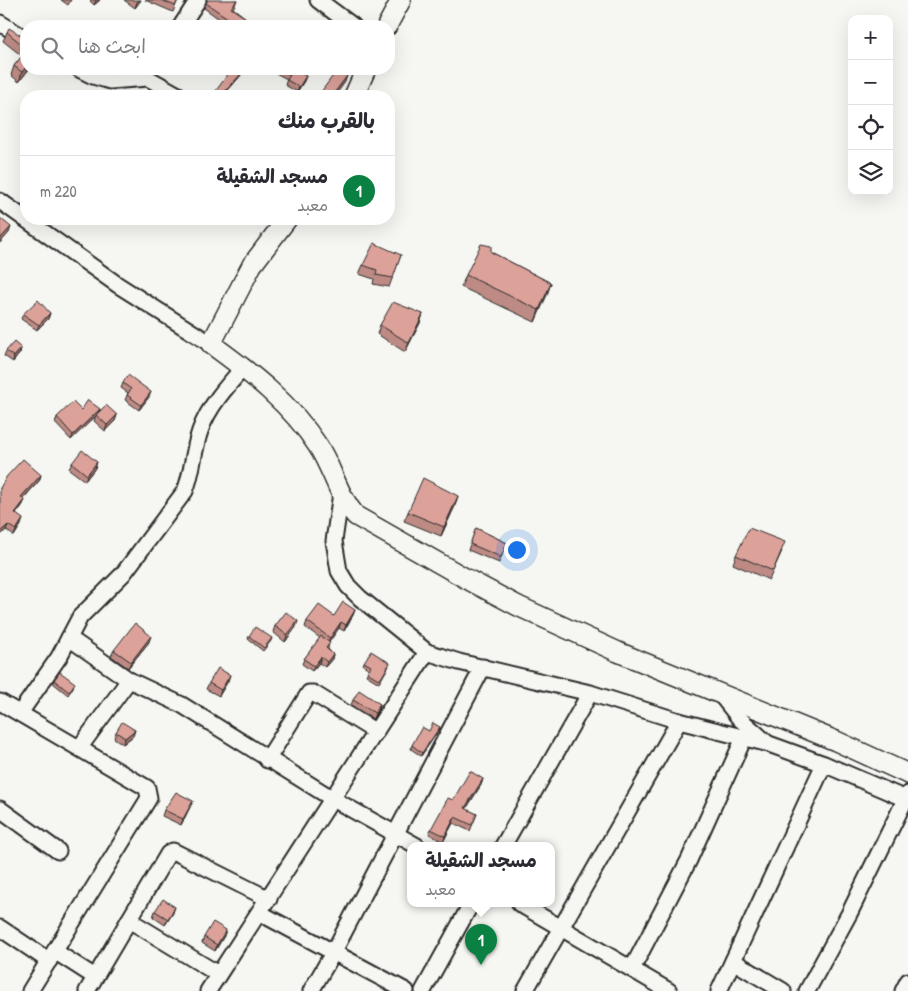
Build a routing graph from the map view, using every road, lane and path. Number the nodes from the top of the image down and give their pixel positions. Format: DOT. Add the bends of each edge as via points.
graph roads {
  1 [pos="198,0"];
  2 [pos="318,0"];
  3 [pos="400,0"];
  4 [pos="185,20"];
  5 [pos="344,20"];
  6 [pos="390,20"];
  7 [pos="2,27"];
  8 [pos="20,35"];
  9 [pos="90,75"];
  10 [pos="141,75"];
  11 [pos="154,75"];
  12 [pos="363,75"];
  13 [pos="172,90"];
  14 [pos="357,90"];
  15 [pos="0,201"];
  16 [pos="20,215"];
  17 [pos="33,225"];
  18 [pos="282,225"];
  19 [pos="211,344"];
  20 [pos="244,367"];
  21 [pos="341,492"];
  22 [pos="69,638"];
  23 [pos="427,652"];
  24 [pos="483,667"];
  25 [pos="129,680"];
  26 [pos="590,693"];
  27 [pos="722,695"];
  28 [pos="1,704"];
  29 [pos="20,714"];
  30 [pos="679,721"];
  31 [pos="376,732"];
  32 [pos="744,738"];
  33 [pos="769,744"];
  34 [pos="80,747"];
  35 [pos="267,760"];
  36 [pos="824,764"];
  37 [pos="908,774"];
  38 [pos="907,798"];
  39 [pos="333,799"];
  40 [pos="0,809"];
  41 [pos="396,834"];
  42 [pos="411,842"];
  43 [pos="505,842"];
  44 [pos="58,851"];
  45 [pos="270,899"];
  46 [pos="469,907"];
  47 [pos="525,907"];
  48 [pos="260,914"];
  49 [pos="129,920"];
  50 [pos="0,928"];
  51 [pos="562,929"];
  52 [pos="333,953"];
  53 [pos="52,957"];
  54 [pos="733,961"];
  55 [pos="632,969"];
  56 [pos="218,974"];
  57 [pos="95,977"];
  58 [pos="908,981"];
  59 [pos="30,991"];
  60 [pos="87,991"];
  61 [pos="208,991"];
  62 [pos="311,991"];
  63 [pos="406,991"];
  64 [pos="423,991"];
  65 [pos="525,991"];
  66 [pos="669,991"];
  67 [pos="719,991"];
  68 [pos="783,991"];
  69 [pos="807,991"];
  70 [pos="903,991"];
  1 -- 4 [label="street"];
  2 -- 5 [label="street"];
  3 -- 6 [label="street"];
  7 -- 8 [label="street"];
  9 -- 10 [label="street" via="110,81"];
  11 -- 13 [label="street"];
  12 -- 14 [label="street"];
  15 -- 16 [label="street"];
  17 -- 19 [label="street" via="103,275"];
  18 -- 19 [label="street" via="252,265"];
  19 -- 20 [label="street"];
  20 -- 21 [label="street" via="276,396 318,445"];
  20 -- 22 [label="street" via="200,429 185,491 123,574 80,617"];
  21 -- 23 [label="street" via="334,541 339,571 360,598"];
  21 -- 27 [label="street" via="356,516 464,578 618,652"];
  22 -- 25 [label="street"];
  22 -- 29 [label="street"];
  23 -- 24 [label="street"];
  23 -- 31 [label="street"];
  24 -- 26 [label="street"];
  24 -- 41 [label="street"];
  25 -- 34 [label="street"];
  25 -- 35 [label="street" via="182,705"];
  26 -- 30 [label="street"];
  26 -- 43 [label="street"];
  27 -- 33 [label="street" via="740,719"];
  27 -- 37 [label="street"];
  28 -- 29 [label="street"];
  29 -- 34 [label="street"];
  30 -- 32 [label="street"];
  30 -- 51 [label="street"];
  31 -- 35 [label="street" via="309,693"];
  31 -- 39 [label="street"];
  32 -- 33 [label="street"];
  32 -- 55 [label="street" via="689,860"];
  33 -- 36 [label="street"];
  34 -- 53 [label="street" via="147,788 150,793"];
  35 -- 39 [label="street"];
  36 -- 38 [label="street"];
  36 -- 54 [label="street"];
  38 -- 69 [label="street"];
  39 -- 41 [label="street"];
  39 -- 45 [label="street"];
  40 -- 44 [label="street"];
  41 -- 42 [label="street"];
  41 -- 52 [label="street"];
  45 -- 48 [label="street"];
  45 -- 49 [label="street" via="173,851 168,854"];
  46 -- 64 [label="street"];
  47 -- 51 [label="street"];
  48 -- 52 [label="street"];
  48 -- 56 [label="street"];
  49 -- 56 [label="street"];
  49 -- 57 [label="street"];
  50 -- 53 [label="street"];
  51 -- 55 [label="street"];
  51 -- 65 [label="street"];
  52 -- 62 [label="street"];
  52 -- 63 [label="street"];
  53 -- 57 [label="street"];
  53 -- 59 [label="street"];
  54 -- 67 [label="street"];
  54 -- 68 [label="street"];
  55 -- 66 [label="street"];
  56 -- 61 [label="street"];
  57 -- 60 [label="street"];
  58 -- 70 [label="street"];
}
